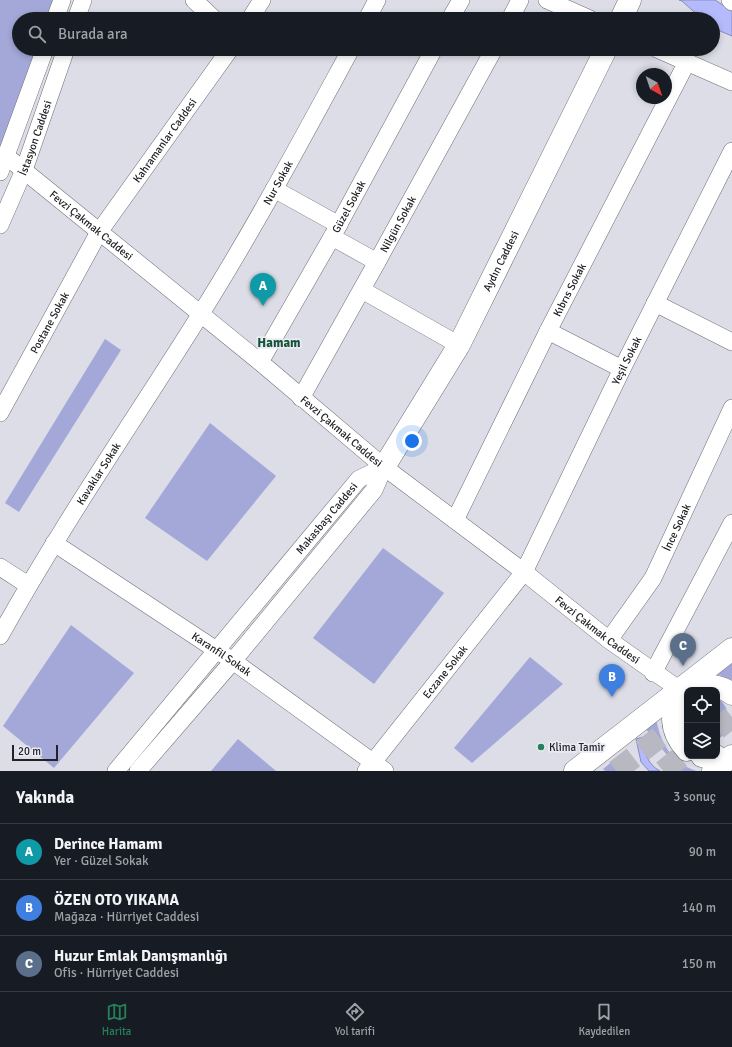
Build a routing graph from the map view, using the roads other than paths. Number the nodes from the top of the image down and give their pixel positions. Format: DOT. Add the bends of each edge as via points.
graph roads {
  1 [pos="62,0"];
  2 [pos="83,0"];
  3 [pos="194,0"];
  4 [pos="262,0"];
  5 [pos="377,0"];
  6 [pos="461,0"];
  7 [pos="520,0"];
  8 [pos="547,0"];
  9 [pos="630,0"];
  10 [pos="58,12"];
  11 [pos="79,12"];
  12 [pos="207,12"];
  13 [pos="254,12"];
  14 [pos="371,12"];
  15 [pos="454,12"];
  16 [pos="514,12"];
  17 [pos="574,12"];
  18 [pos="624,12"];
  19 [pos="42,56"];
  20 [pos="64,56"];
  21 [pos="225,56"];
  22 [pos="347,56"];
  23 [pos="430,56"];
  24 [pos="490,56"];
  25 [pos="603,56"];
  26 [pos="673,56"];
  27 [pos="687,62"];
  28 [pos="732,82"];
  29 [pos="732,151"];
  30 [pos="6,156"];
  31 [pos="24,170"];
  32 [pos="0,172"];
  33 [pos="274,189"];
  34 [pos="0,225"];
  35 [pos="335,231"];
  36 [pos="99,232"];
  37 [pos="377,262"];
  38 [pos="362,290"];
  39 [pos="655,303"];
  40 [pos="200,314"];
  41 [pos="548,331"];
  42 [pos="732,342"];
  43 [pos="459,344"];
  44 [pos="260,362"];
  45 [pos="622,369"];
  46 [pos="301,398"];
  47 [pos="732,408"];
  48 [pos="0,413"];
  49 [pos="384,467"];
  50 [pos="455,520"];
  51 [pos="732,523"];
  52 [pos="54,543"];
  53 [pos="0,568"];
  54 [pos="524,572"];
  55 [pos="28,585"];
  56 [pos="0,636"];
  57 [pos="609,640"];
  58 [pos="732,649"];
  59 [pos="216,650"];
  60 [pos="233,660"];
  61 [pos="654,673"];
  62 [pos="690,687"];
  63 [pos="698,687"];
  64 [pos="719,687"];
  65 [pos="720,687"];
  66 [pos="684,688"];
  67 [pos="684,692"];
  68 [pos="684,694"];
  69 [pos="732,694"];
  70 [pos="684,747"];
  71 [pos="374,768"];
  72 [pos="116,771"];
  73 [pos="138,771"];
  74 [pos="575,771"];
  1 -- 10 [label="street"];
  2 -- 11 [label="street"];
  3 -- 12 [label="street"];
  4 -- 13 [label="street"];
  5 -- 14 [label="street"];
  6 -- 15 [label="street"];
  7 -- 16 [label="street"];
  8 -- 17 [label="street"];
  9 -- 18 [label="street"];
  19 -- 30 [label="street, İstasyon Caddesi"];
  20 -- 31 [label="street, İstasyon Caddesi"];
  21 -- 36 [label="street, Kahramanlar Caddesi"];
  22 -- 33 [label="street, Nur Sokak"];
  23 -- 35 [label="street, Güzel Sokak"];
  24 -- 37 [label="street, Nilgün Sokak"];
  25 -- 43 [label="street, Aydın Caddesi"];
  26 -- 27 [label="street"];
  27 -- 28 [label="street"];
  27 -- 41 [label="street, Kıbrıs Sokak"];
  29 -- 39 [label="street, Yeşil Sokak"];
  30 -- 31 [label="street, Fevzi Çakmak Caddesi"];
  30 -- 32 [label="street, İstasyon Caddesi"];
  31 -- 34 [label="street, İstasyon Caddesi"];
  31 -- 36 [label="street, Fevzi Çakmak Caddesi"];
  33 -- 35 [label="street"];
  33 -- 40 [label="street, Nur Sokak"];
  35 -- 37 [label="street"];
  35 -- 44 [label="street, Güzel Sokak"];
  36 -- 40 [label="street, Fevzi Çakmak Caddesi"];
  36 -- 48 [label="street, Postane Sokak"];
  37 -- 38 [label="street, Nilgün Sokak"];
  38 -- 43 [label="street"];
  38 -- 46 [label="street, Nilgün Sokak"];
  39 -- 42 [label="street"];
  39 -- 45 [label="street, Yeşil Sokak"];
  40 -- 44 [label="street, Fevzi Çakmak Caddesi"];
  40 -- 52 [label="street, Kavaklar Sokak"];
  41 -- 45 [label="street"];
  41 -- 50 [label="street, Kıbrıs Sokak"];
  43 -- 49 [label="street, Aydın Caddesi"];
  44 -- 46 [label="street, Fevzi Çakmak Caddesi"];
  45 -- 54 [label="street, Yeşil Sokak"];
  46 -- 49 [label="street, Fevzi Çakmak Caddesi"];
  47 -- 57 [label="street, İnce Sokak" via="652,578"];
  49 -- 50 [label="street, Fevzi Çakmak Caddesi"];
  49 -- 59 [label="street, Makasbaşı Caddesi" via="359,479"];
  49 -- 60 [label="street, Makasbaşı Caddesi" via="374,490"];
  50 -- 54 [label="street, Fevzi Çakmak Caddesi"];
  51 -- 61 [label="street"];
  52 -- 55 [label="street, Kavaklar Sokak"];
  52 -- 59 [label="street, Karanfil Sokak"];
  53 -- 55 [label="street"];
  54 -- 57 [label="street, Fevzi Çakmak Caddesi"];
  54 -- 71 [label="street, Eczane Sokak"];
  55 -- 56 [label="street, Kavaklar Sokak"];
  57 -- 61 [label="street, Fevzi Çakmak Caddesi"];
  58 -- 62 [label="street"];
  59 -- 60 [label="street, Karanfil Sokak"];
  59 -- 72 [label="street, Makasbaşı Caddesi"];
  60 -- 71 [label="street, Karanfil Sokak"];
  60 -- 73 [label="street, Makasbaşı Caddesi"];
  61 -- 66 [label="street, Fevzi Çakmak Caddesi"];
  63 -- 64 [label="street"];
  65 -- 69 [label="street"];
  67 -- 74 [label="street" via="660,706"];
  68 -- 70 [label="street" via="675,708 673,720 674,731"];
}
